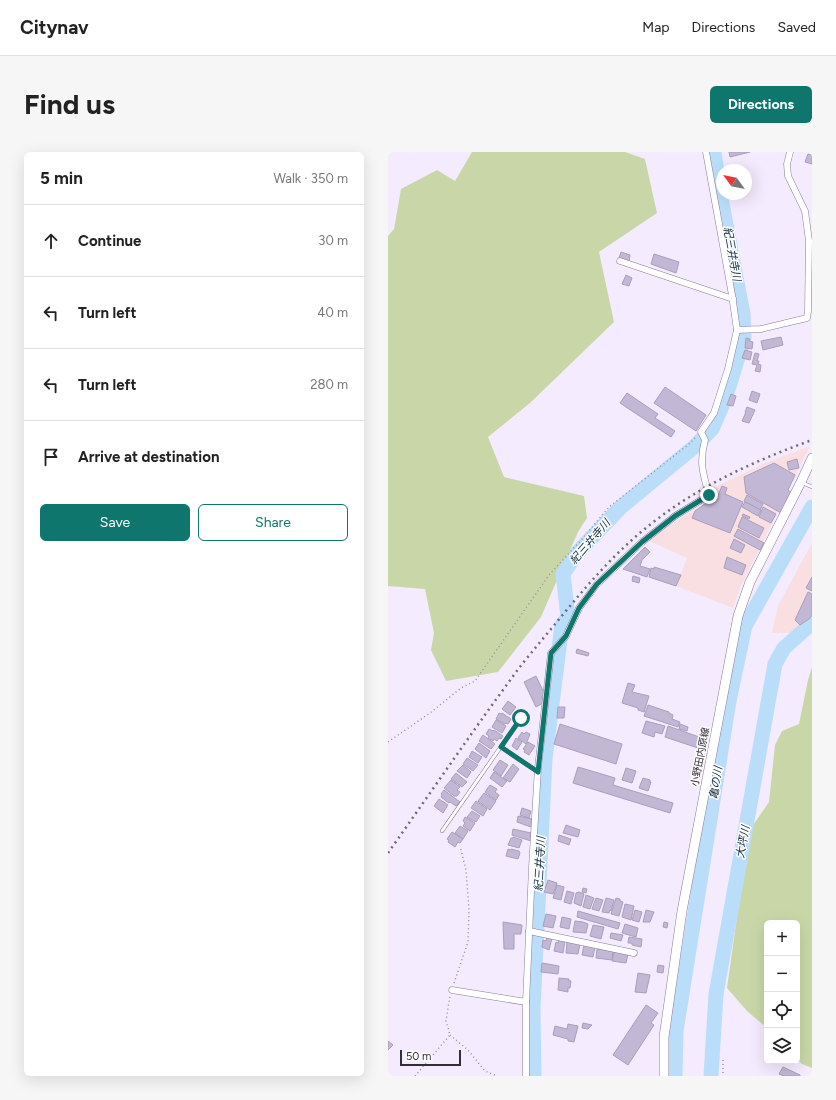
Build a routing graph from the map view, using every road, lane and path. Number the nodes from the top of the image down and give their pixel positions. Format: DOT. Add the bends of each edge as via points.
graph roads {
  1 [pos="706,152"];
  2 [pos="790,152"];
  3 [pos="620,261"];
  4 [pos="733,299"];
  5 [pos="737,330"];
  6 [pos="703,436"];
  7 [pos="812,458"];
  8 [pos="804,483"];
  9 [pos="812,487"];
  10 [pos="521,718"];
  11 [pos="388,742"];
  12 [pos="501,747"];
  13 [pos="538,772"];
  14 [pos="442,831"];
  15 [pos="460,846"];
  16 [pos="534,932"];
  17 [pos="634,953"];
  18 [pos="452,990"];
  19 [pos="526,1002"];
  20 [pos="450,1035"];
  21 [pos="723,1060"];
  22 [pos="415,1076"];
  23 [pos="497,1076"];
  24 [pos="526,1076"];
  25 [pos="664,1076"];
  26 [pos="723,1076"];
  1 -- 4 [label="street"];
  2 -- 5 [label="street" via="788,176 805,211 809,241 807,318 761,329"];
  3 -- 4 [label="street"];
  4 -- 5 [label="street"];
  5 -- 6 [label="street" via="714,413"];
  6 -- 11 [label="path" via="689,444 609,507 549,575 476,681 460,688"];
  6 -- 13 [label="street" via="702,470 709,495 675,516 642,542 597,584 579,608 566,636 551,653"];
  7 -- 8 [label="main road, 小野田内原線"];
  8 -- 9 [label="lane"];
  8 -- 25 [label="main road, 小野田内原線" via="750,582 738,616 682,911 664,1038"];
  10 -- 12 [label="lane"];
  12 -- 13 [label="lane"];
  12 -- 14 [label="lane"];
  13 -- 16 [label="street" via="532,868"];
  15 -- 18 [label="path" via="466,870 468,942"];
  16 -- 17 [label="street"];
  16 -- 19 [label="street"];
  18 -- 19 [label="street"];
  18 -- 20 [label="path" via="446,1021"];
  19 -- 24 [label="street"];
  20 -- 22 [label="path"];
  20 -- 23 [label="path" via="468,1050 484,1071"];
  21 -- 26 [label="path"];
}
